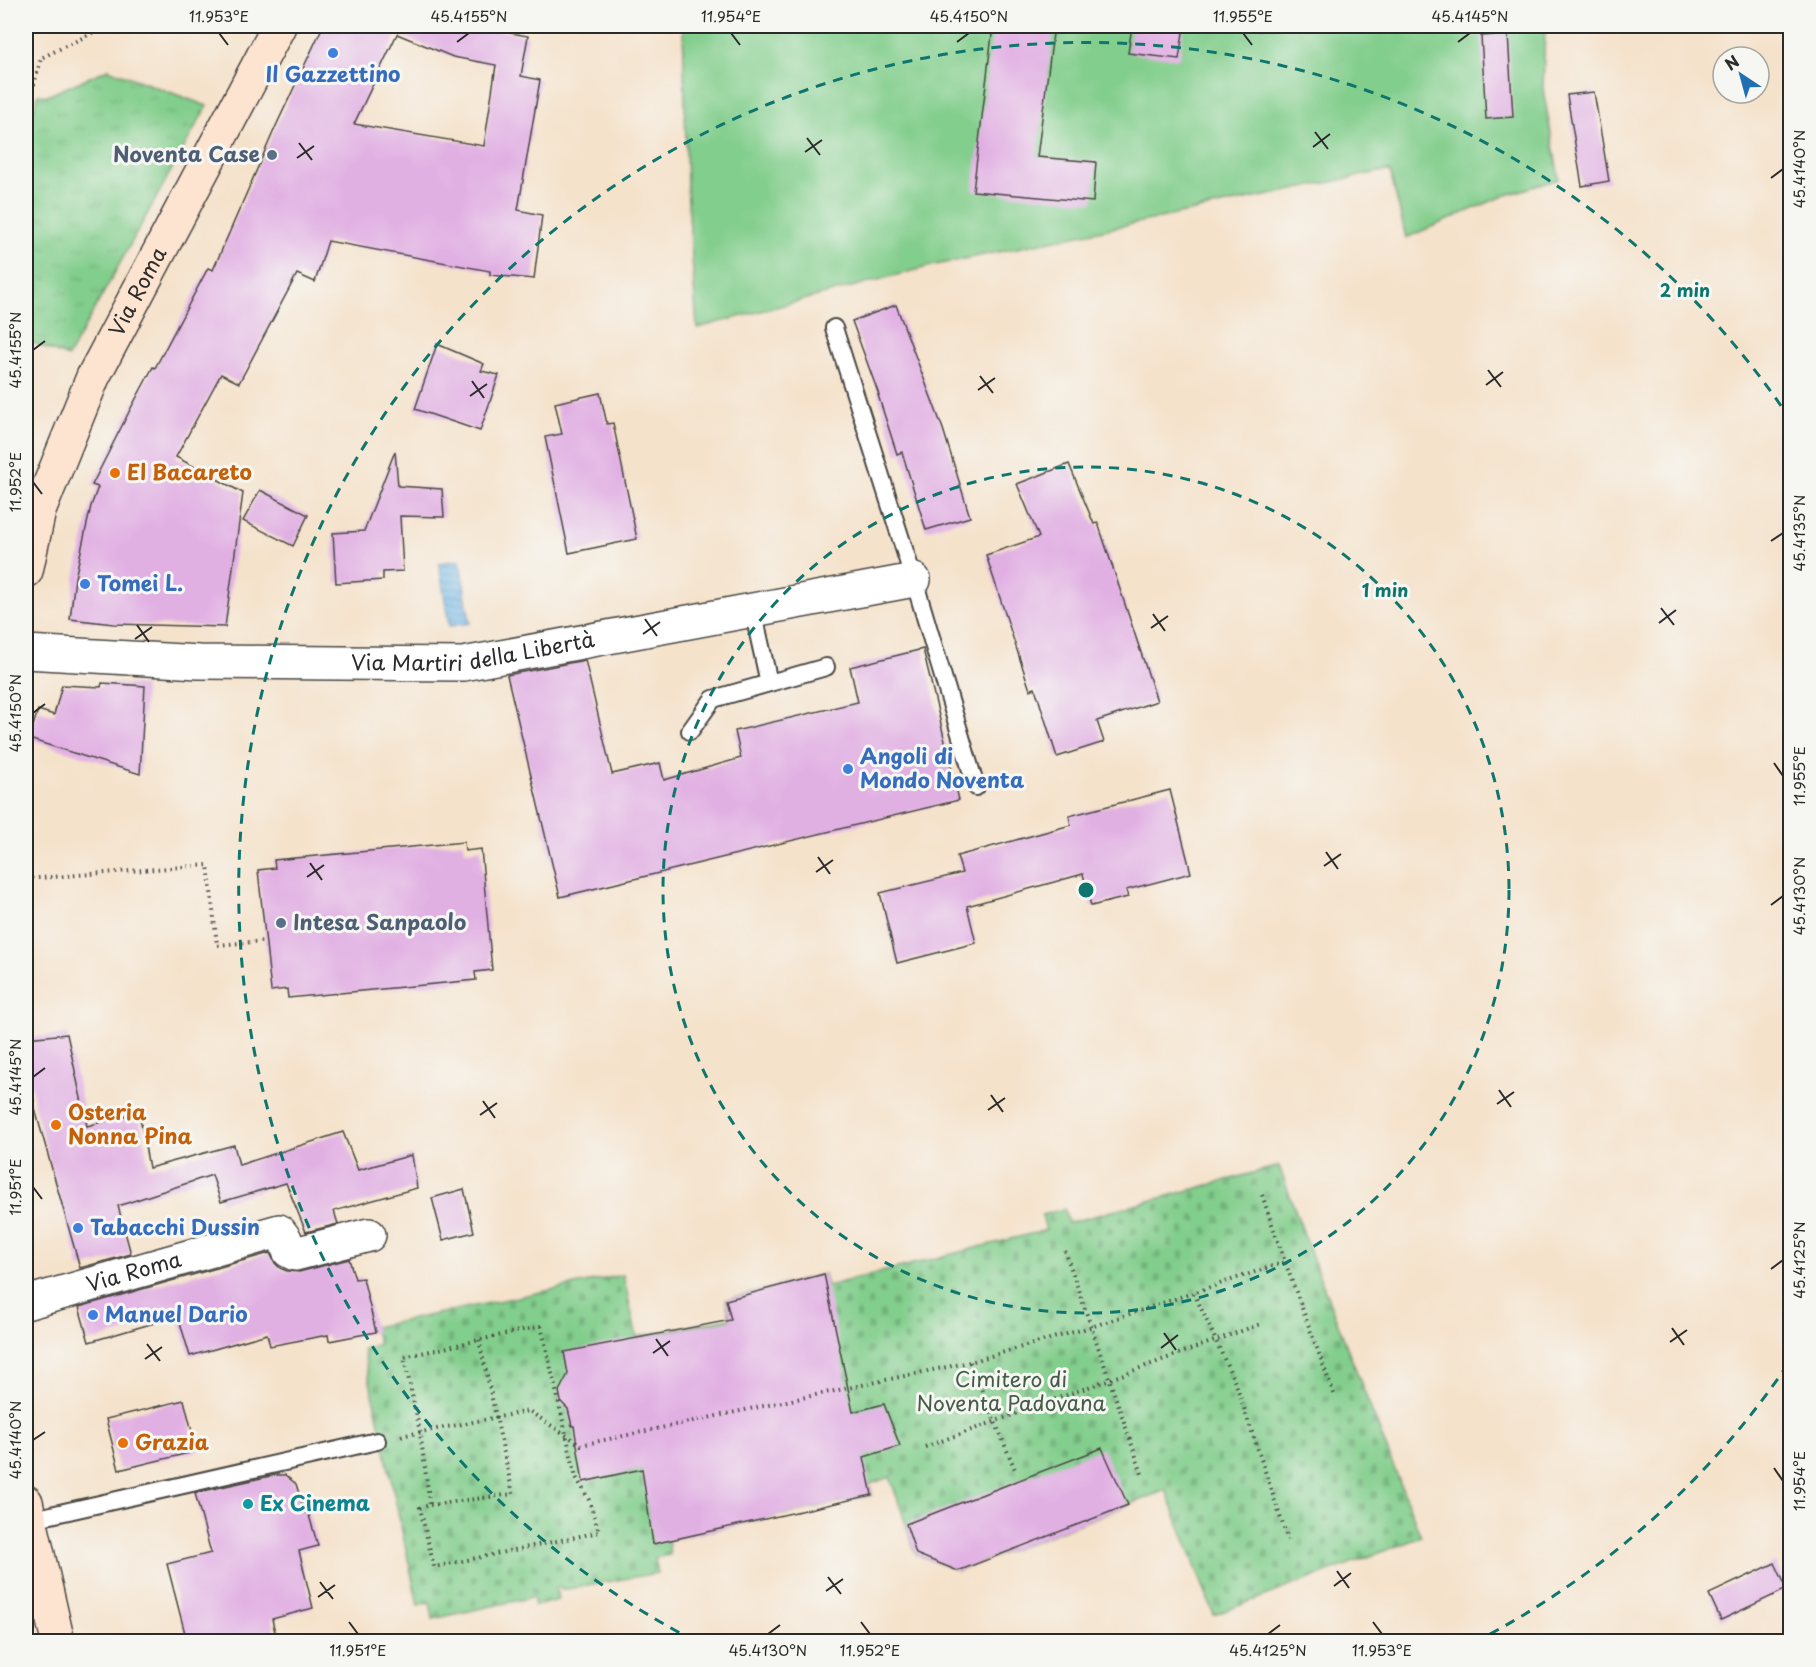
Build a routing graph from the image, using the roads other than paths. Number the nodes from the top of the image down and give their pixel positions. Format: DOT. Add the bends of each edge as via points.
graph roads {
  1 [pos="279,26"];
  2 [pos="834,328"];
  3 [pos="26,571"];
  4 [pos="914,580"];
  5 [pos="753,610"];
  6 [pos="26,652"];
  7 [pos="826,667"];
  8 [pos="769,683"];
  9 [pos="690,731"];
  10 [pos="976,787"];
  11 [pos="369,1235"];
  12 [pos="26,1303"];
  13 [pos="377,1441"];
  14 [pos="27,1511"];
  15 [pos="58,1641"];
  1 -- 3 [label="street, Via Roma" via="93,377 39,511"];
  2 -- 4 [label="lane"];
  4 -- 5 [label="street, Via Martiri della Libertà"];
  4 -- 10 [label="lane"];
  5 -- 6 [label="street, Via Martiri della Libertà" via="463,664 199,662"];
  5 -- 8 [label="lane"];
  7 -- 8 [label="lane"];
  8 -- 9 [label="lane" via="712,699"];
  11 -- 12 [label="street, Via Roma" via="295,1254 289,1251 279,1232"];
  13 -- 14 [label="lane"];
  14 -- 15 [label="street"];
}
